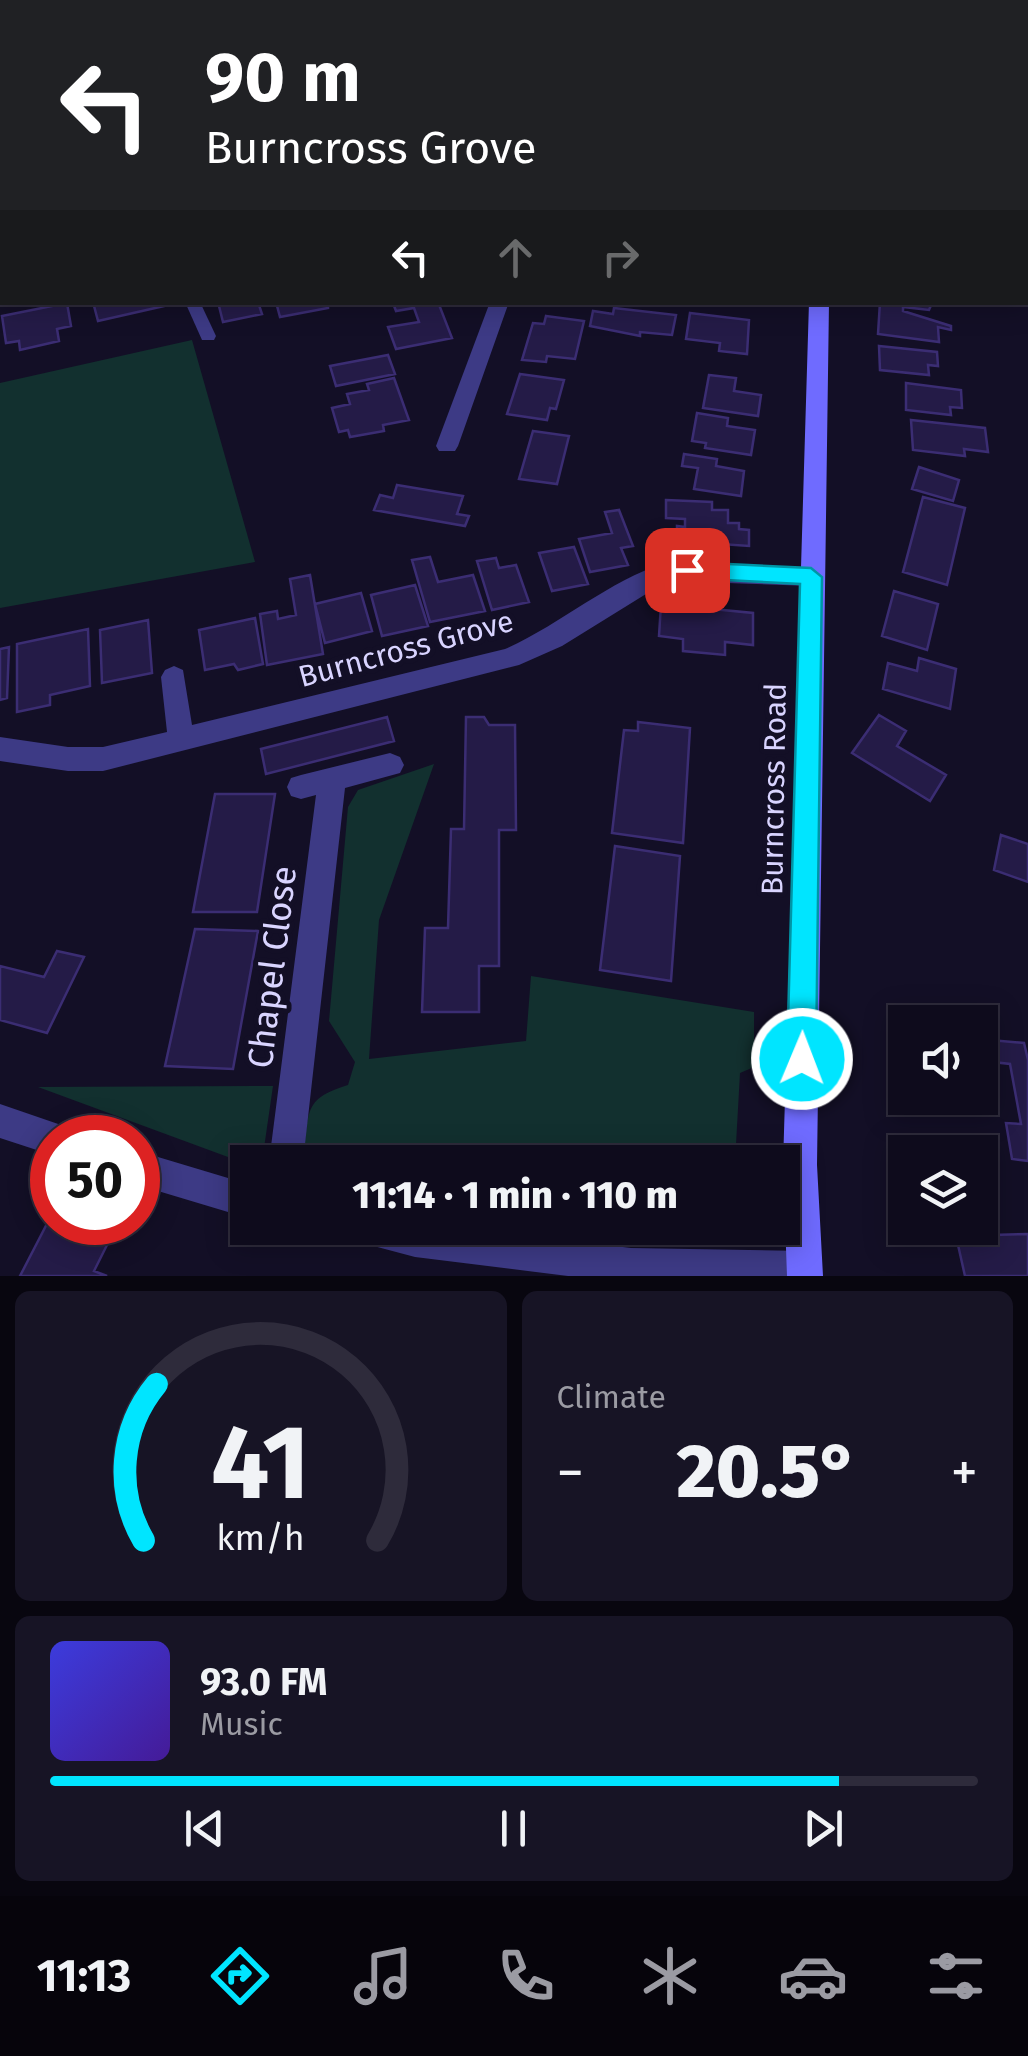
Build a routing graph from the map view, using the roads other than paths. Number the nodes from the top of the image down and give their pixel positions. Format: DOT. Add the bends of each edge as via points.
graph roads {
  1 [pos="193,305"];
  2 [pos="499,305"];
  3 [pos="819,305"];
  4 [pos="208,336"];
  5 [pos="447,446"];
  6 [pos="811,577"];
  7 [pos="174,678"];
  8 [pos="181,742"];
  9 [pos="0,749"];
  10 [pos="390,765"];
  11 [pos="332,780"];
  12 [pos="301,787"];
  13 [pos="0,1120"];
  14 [pos="30,1130"];
  15 [pos="288,1145"];
  16 [pos="160,1175"];
  17 [pos="230,1196"];
  18 [pos="466,1245"];
  19 [pos="657,1271"];
  20 [pos="804,1272"];
  1 -- 4 [label="lane"];
  2 -- 5 [label="street"];
  3 -- 6 [label="main road, Burncross Road"];
  6 -- 8 [label="street, Burncross Grove" via="665,572 510,658"];
  6 -- 20 [label="main road, Burncross Road" via="800,1165"];
  7 -- 8 [label="street"];
  8 -- 9 [label="street, Burncross Grove" via="104,759"];
  10 -- 11 [label="street"];
  11 -- 12 [label="street"];
  11 -- 15 [label="street, Chapel Close"];
  13 -- 14 [label="street"];
  16 -- 17 [label="street"];
  18 -- 19 [label="street"];
  19 -- 20 [label="street"];
}
